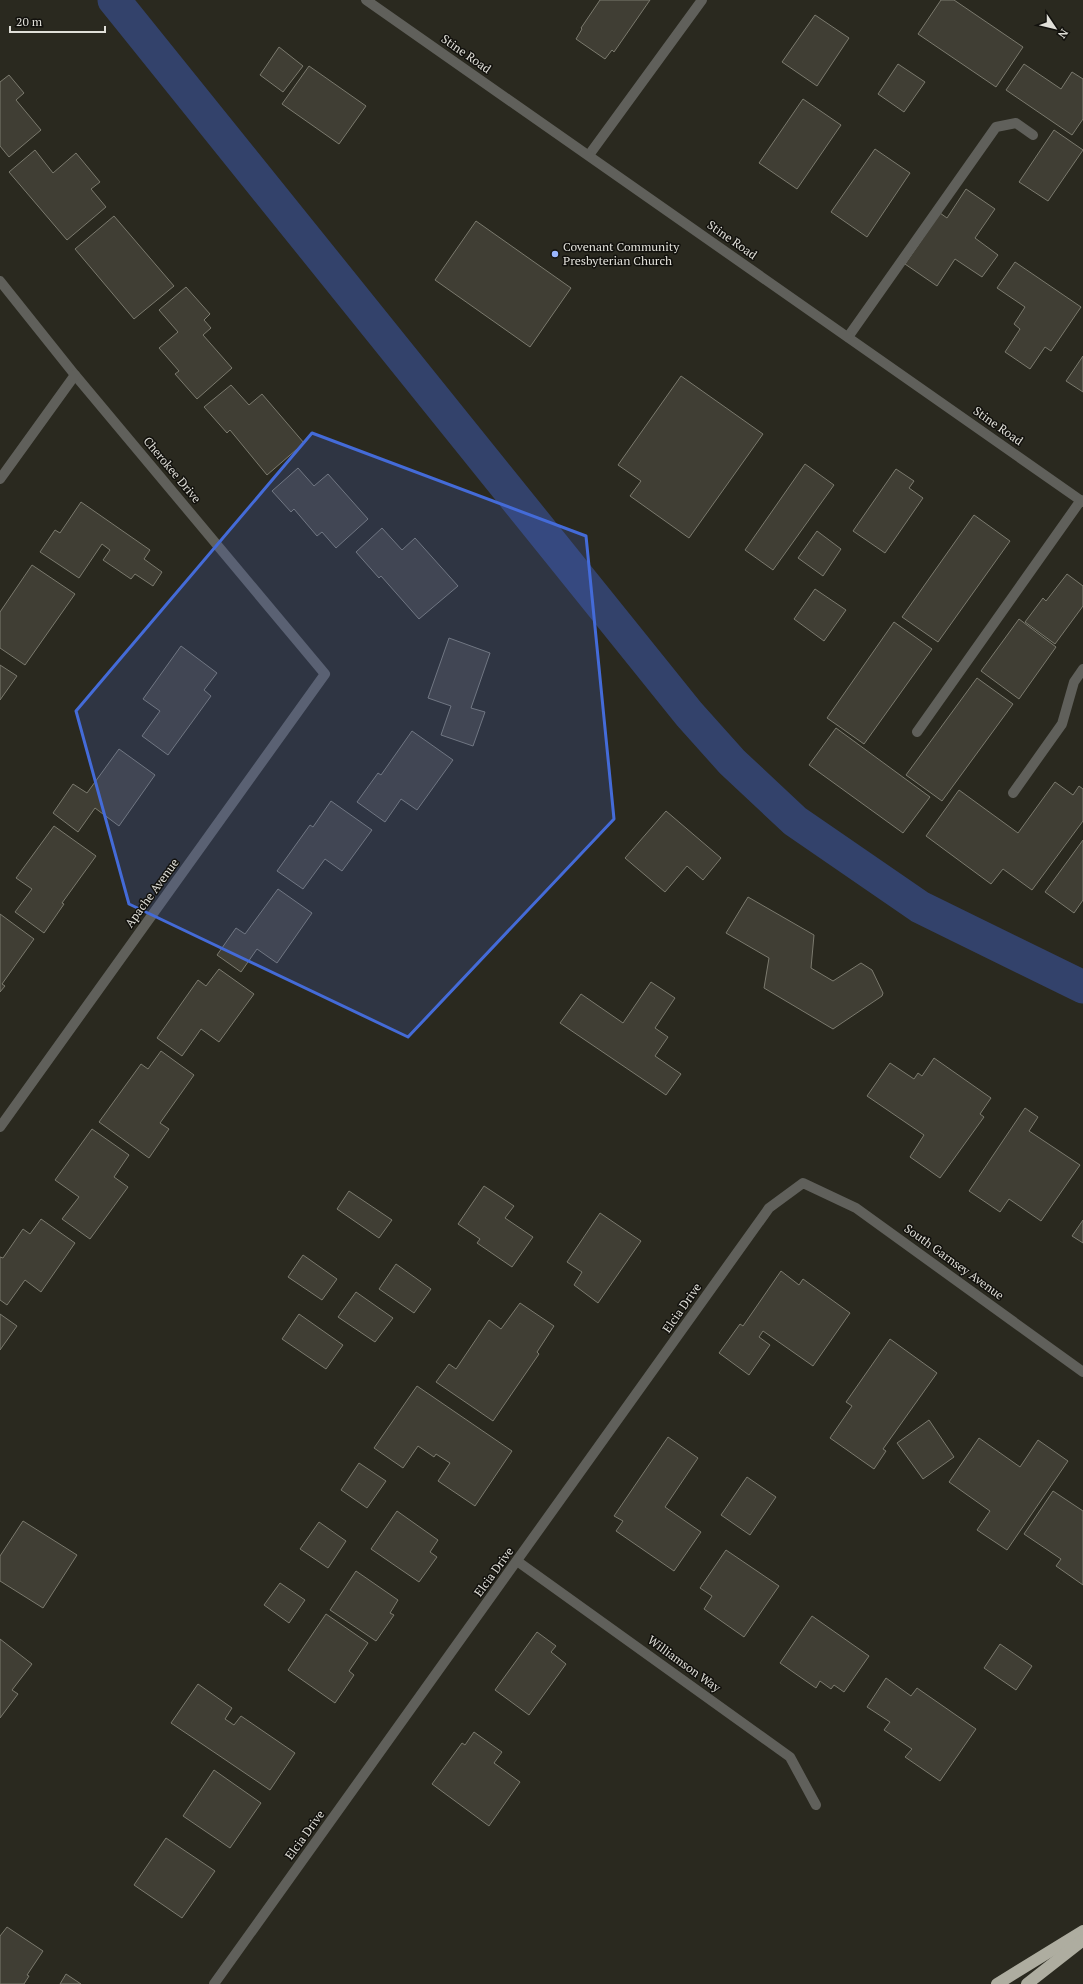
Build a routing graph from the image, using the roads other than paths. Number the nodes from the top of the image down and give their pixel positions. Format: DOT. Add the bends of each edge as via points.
graph roads {
  1 [pos="366,0"];
  2 [pos="702,0"];
  3 [pos="1033,135"];
  4 [pos="589,156"];
  5 [pos="0,282"];
  6 [pos="848,337"];
  7 [pos="75,375"];
  8 [pos="0,479"];
  9 [pos="1082,501"];
  10 [pos="1083,669"];
  11 [pos="325,674"];
  12 [pos="917,732"];
  13 [pos="1013,793"];
  14 [pos="0,1127"];
  15 [pos="803,1183"];
  16 [pos="1083,1372"];
  17 [pos="517,1561"];
  18 [pos="816,1805"];
  19 [pos="1083,1931"];
  20 [pos="1083,1940"];
  21 [pos="214,1984"];
  22 [pos="997,1984"];
  23 [pos="1027,1984"];
  1 -- 4 [label="street, Stine Road"];
  2 -- 4 [label="street"];
  3 -- 6 [label="street" via="1016,123 996,127"];
  4 -- 6 [label="street, Stine Road"];
  5 -- 7 [label="street, Cherokee Drive"];
  6 -- 9 [label="street, Stine Road"];
  7 -- 8 [label="street"];
  7 -- 11 [label="street, Cherokee Drive"];
  9 -- 12 [label="street"];
  10 -- 13 [label="street" via="1074,682 1062,724"];
  11 -- 14 [label="street, Apache Avenue"];
  15 -- 16 [label="street, South Garnsey Avenue" via="856,1208"];
  15 -- 17 [label="street, Elcia Drive" via="770,1208"];
  17 -- 18 [label="street, Williamson Way" via="790,1757"];
  17 -- 21 [label="street, Elcia Drive"];
  19 -- 22 [label="highway"];
  20 -- 23 [label="highway"];
}
